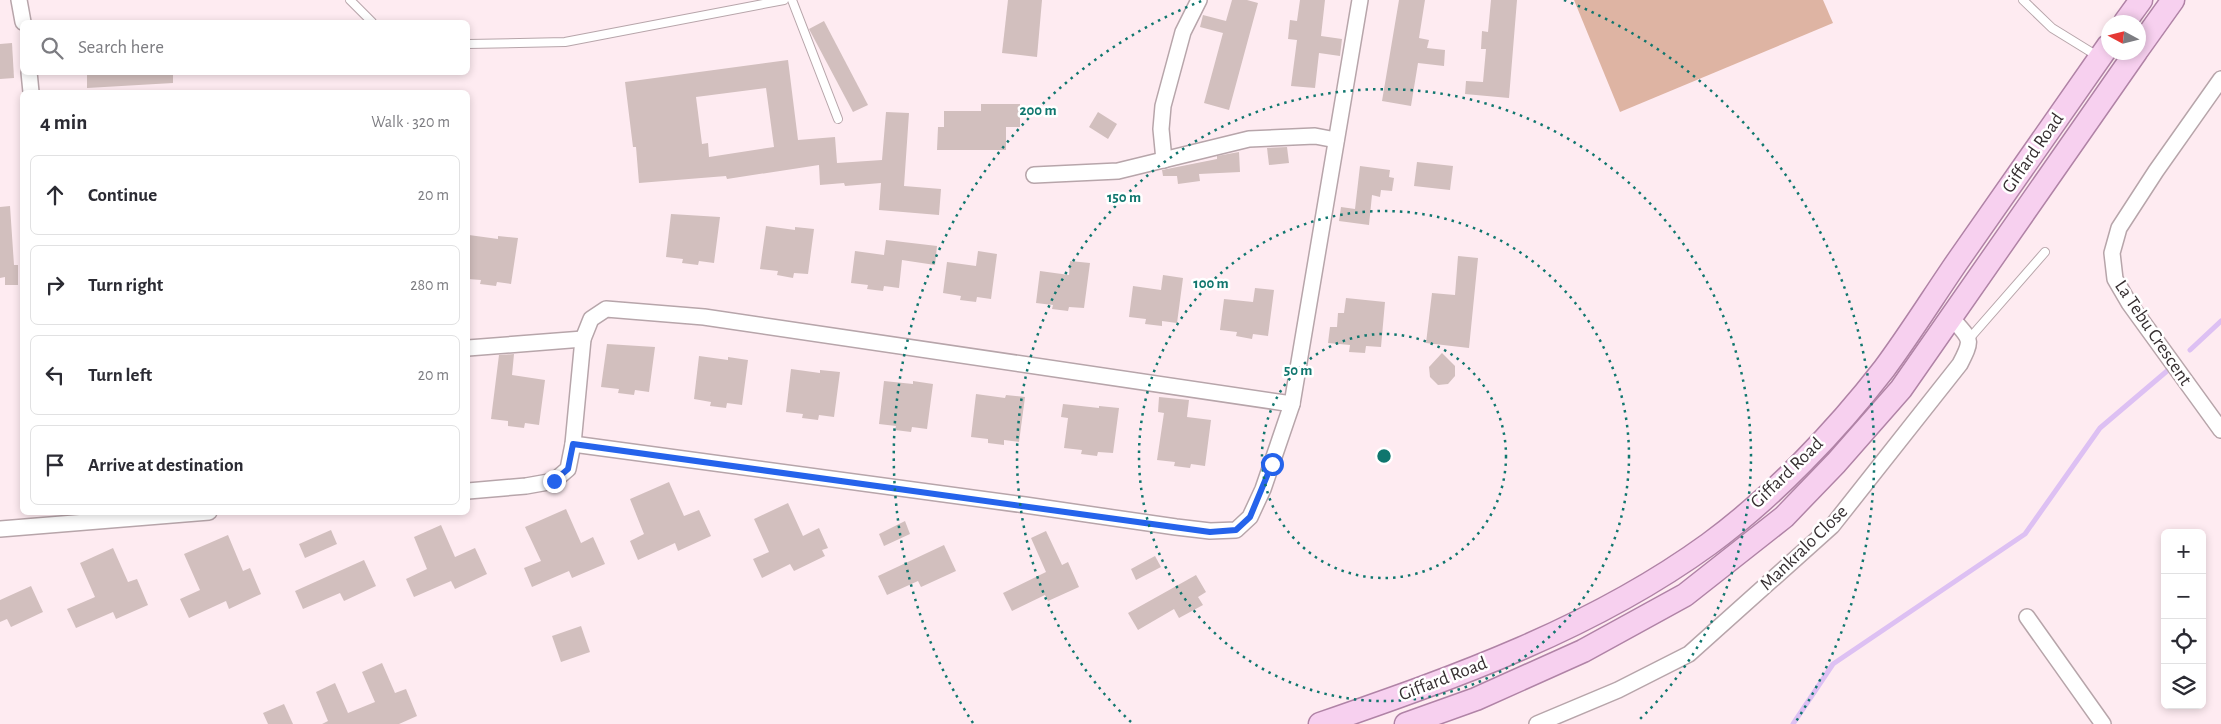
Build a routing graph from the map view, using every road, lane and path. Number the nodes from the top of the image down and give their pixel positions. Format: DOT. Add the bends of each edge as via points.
graph roads {
  1 [pos="19,0"];
  2 [pos="350,0"];
  3 [pos="784,0"];
  4 [pos="792,0"];
  5 [pos="1199,0"];
  6 [pos="1360,0"];
  7 [pos="2023,0"];
  8 [pos="2140,0"];
  9 [pos="2173,0"];
  10 [pos="2130,15"];
  11 [pos="23,20"];
  12 [pos="370,20"];
  13 [pos="2146,38"];
  14 [pos="470,44"];
  15 [pos="2101,51"];
  16 [pos="2101,56"];
  17 [pos="2130,60"];
  18 [pos="29,75"];
  19 [pos="2221,79"];
  20 [pos="31,90"];
  21 [pos="838,119"];
  22 [pos="1336,140"];
  23 [pos="1164,160"];
  24 [pos="1034,175"];
  25 [pos="2045,252"];
  26 [pos="1952,318"];
  27 [pos="584,339"];
  28 [pos="1969,339"];
  29 [pos="470,348"];
  30 [pos="1292,404"];
  31 [pos="2221,430"];
  32 [pos="573,444"];
  33 [pos="470,491"];
  34 [pos="141,515"];
  35 [pos="73,518"];
  36 [pos="0,529"];
  37 [pos="2027,617"];
  38 [pos="1320,724"];
  39 [pos="1406,724"];
  40 [pos="1537,724"];
  41 [pos="2103,724"];
  1 -- 11 [label="street"];
  2 -- 12 [label="lane"];
  3 -- 14 [label="lane" via="565,42"];
  4 -- 21 [label="lane"];
  5 -- 23 [label="street" via="1183,32 1163,106"];
  6 -- 22 [label="street"];
  7 -- 15 [label="lane" via="2052,28"];
  8 -- 10 [label="main road"];
  9 -- 13 [label="main road"];
  16 -- 38 [label="main road, Giffard Road" via="1884,369 1809,456 1766,497 1710,543 1632,594 1563,630 1449,679"];
  17 -- 26 [label="main road, Giffard Road"];
  18 -- 20 [label="street"];
  19 -- 31 [label="street, La Tebu Crescent" via="2119,228 2112,253 2115,278 2128,303"];
  22 -- 23 [label="street" via="1315,136 1249,139"];
  22 -- 30 [label="street"];
  23 -- 24 [label="street" via="1118,172"];
  25 -- 28 [label="lane"];
  26 -- 28 [label="street"];
  26 -- 39 [label="main road, Giffard Road" via="1901,389 1836,464 1784,517 1685,595 1583,651 1476,699"];
  27 -- 29 [label="street"];
  27 -- 30 [label="street" via="591,319 606,309 636,310"];
  27 -- 32 [label="street"];
  28 -- 40 [label="street, Mankralo Close" via="1970,345 1960,364 1832,526 1689,654 1618,690"];
  30 -- 32 [label="street" via="1250,517 1236,530 1210,532"];
  32 -- 33 [label="street" via="568,469 554,481"];
  34 -- 35 [label="street"];
  35 -- 36 [label="street"];
  37 -- 41 [label="street"];
}
